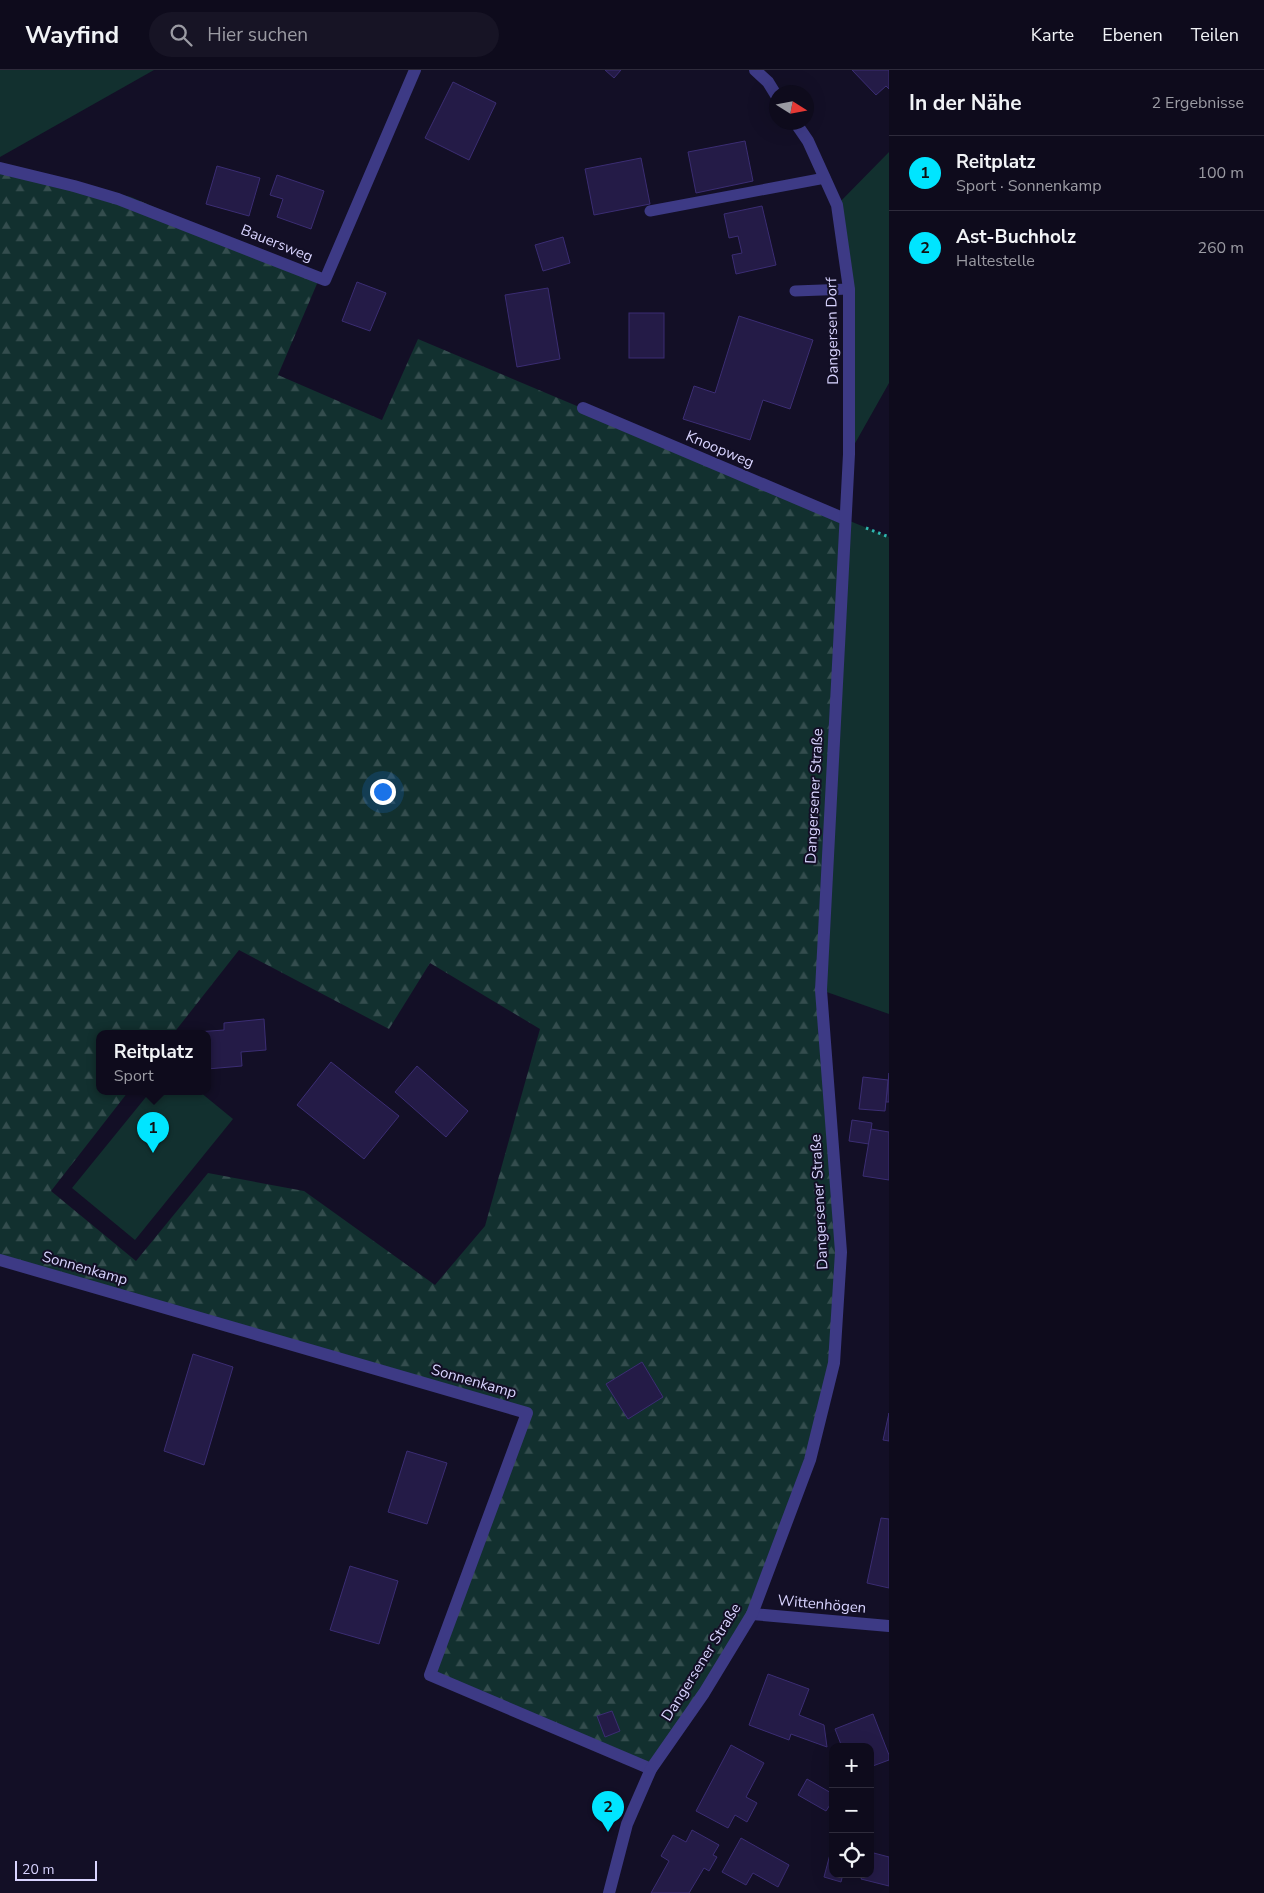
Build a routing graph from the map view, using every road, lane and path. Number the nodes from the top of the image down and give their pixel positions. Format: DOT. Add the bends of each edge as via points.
graph roads {
  1 [pos="415,70"];
  2 [pos="755,70"];
  3 [pos="770,85"];
  4 [pos="800,130"];
  5 [pos="0,168"];
  6 [pos="824,178"];
  7 [pos="650,211"];
  8 [pos="850,288"];
  9 [pos="795,291"];
  10 [pos="583,408"];
  11 [pos="845,519"];
  12 [pos="0,1260"];
  13 [pos="752,1614"];
  14 [pos="889,1626"];
  15 [pos="651,1768"];
  16 [pos="609,1893"];
  1 -- 5 [label="street, Bauersweg" via="325,280 118,199"];
  2 -- 3 [label="street"];
  4 -- 6 [label="street, Dangersen Dorf"];
  6 -- 7 [label="lane"];
  6 -- 8 [label="street, Dangersen Dorf" via="837,205"];
  8 -- 9 [label="lane"];
  8 -- 11 [label="street, Dangersen Dorf" via="849,454"];
  10 -- 11 [label="street, Knoopweg"];
  11 -- 13 [label="street, Dangersener Straße" via="820,990 841,1252 834,1362 810,1460"];
  12 -- 15 [label="street, Sonnenkamp" via="527,1413 430,1675"];
  13 -- 14 [label="street, Wittenhögen"];
  13 -- 15 [label="street, Dangersener Straße" via="704,1694"];
  15 -- 16 [label="street, Dangersener Straße" via="627,1824"];
}
